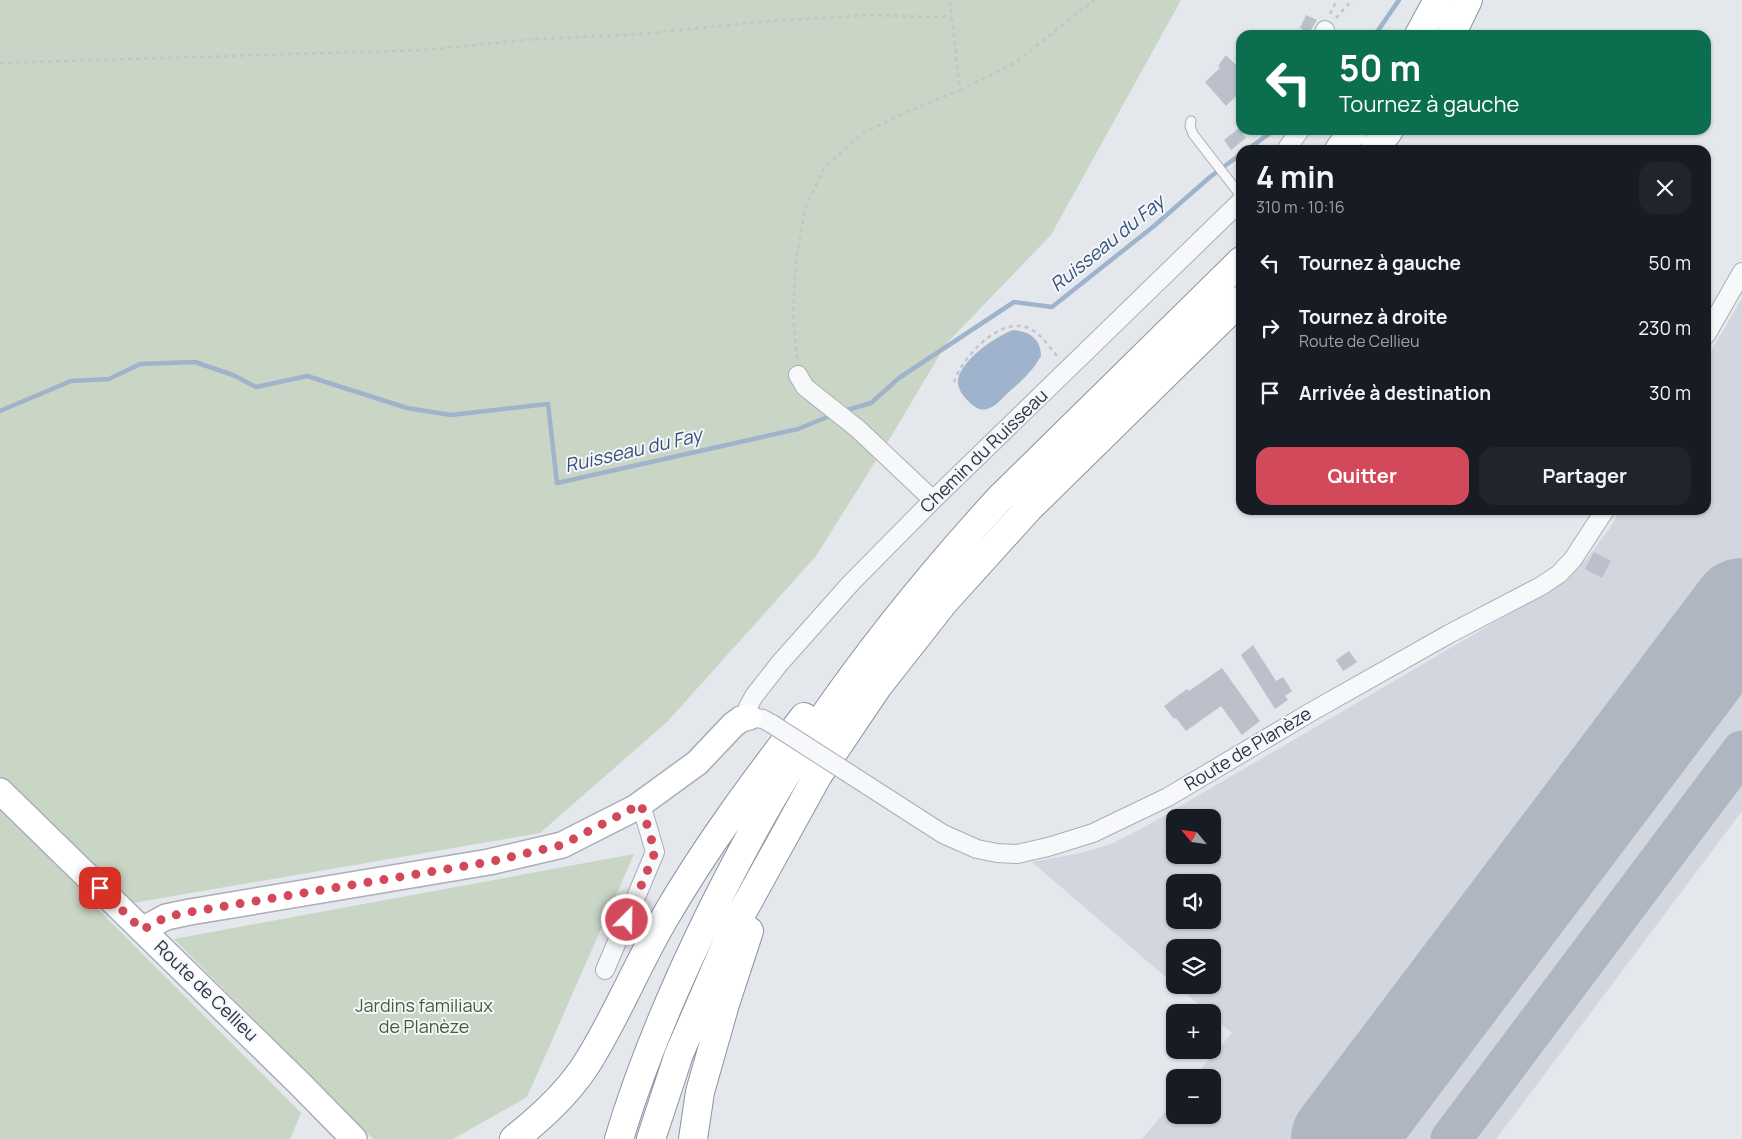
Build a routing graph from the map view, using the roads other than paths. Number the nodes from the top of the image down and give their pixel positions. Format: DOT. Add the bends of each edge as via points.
graph roads {
  1 [pos="1438,0"];
  2 [pos="1468,0"];
  3 [pos="1422,30"];
  4 [pos="1453,30"];
  5 [pos="1191,121"];
  6 [pos="1236,190"];
  7 [pos="1236,206"];
  8 [pos="1236,266"];
  9 [pos="1742,272"];
  10 [pos="1236,305"];
  11 [pos="1711,326"];
  12 [pos="798,375"];
  13 [pos="933,500"];
  14 [pos="1602,515"];
  15 [pos="860,666"];
  16 [pos="760,720"];
  17 [pos="0,790"];
  18 [pos="641,804"];
  19 [pos="790,824"];
  20 [pos="142,930"];
  21 [pos="606,970"];
  22 [pos="325,1109"];
  23 [pos="335,1139"];
  24 [pos="354,1139"];
  25 [pos="514,1139"];
  26 [pos="619,1139"];
  27 [pos="651,1139"];
  28 [pos="693,1139"];
  1 -- 3 [label="highway"];
  2 -- 4 [label="highway"];
  5 -- 6 [label="lane" via="1190,129"];
  7 -- 13 [label="street, Chemin du Ruisseau"];
  8 -- 15 [label="highway" via="1000,498 914,596"];
  9 -- 11 [label="street"];
  10 -- 19 [label="highway" via="1029,508 944,602 878,686 818,775"];
  12 -- 13 [label="street" via="806,387 839,412"];
  13 -- 16 [label="street, Chemin du Ruisseau" via="850,583 779,664 748,707"];
  14 -- 16 [label="street, Route de Planèze, bridge" via="1573,558 1541,586 1449,634 1168,796 1093,833 1048,847 1017,854 977,849 943,834"];
  15 -- 25 [label="highway" via="826,689 766,766 715,837 663,920 589,1061 562,1095"];
  15 -- 26 [label="highway" via="774,794 728,879 661,1019"];
  16 -- 18 [label="street" via="741,719 697,763"];
  17 -- 20 [label="street, Route de Cellieu"];
  18 -- 20 [label="street" via="562,845 489,862 166,917"];
  18 -- 21 [label="street" via="655,852"];
  19 -- 27 [label="highway" via="734,927 679,1054"];
  19 -- 28 [label="highway" via="780,864 750,930 725,1004 700,1092"];
  20 -- 22 [label="street, Route de Cellieu"];
  22 -- 23 [label="street, Route de Cellieu"];
  22 -- 24 [label="street, Route de Cellieu"];
}
